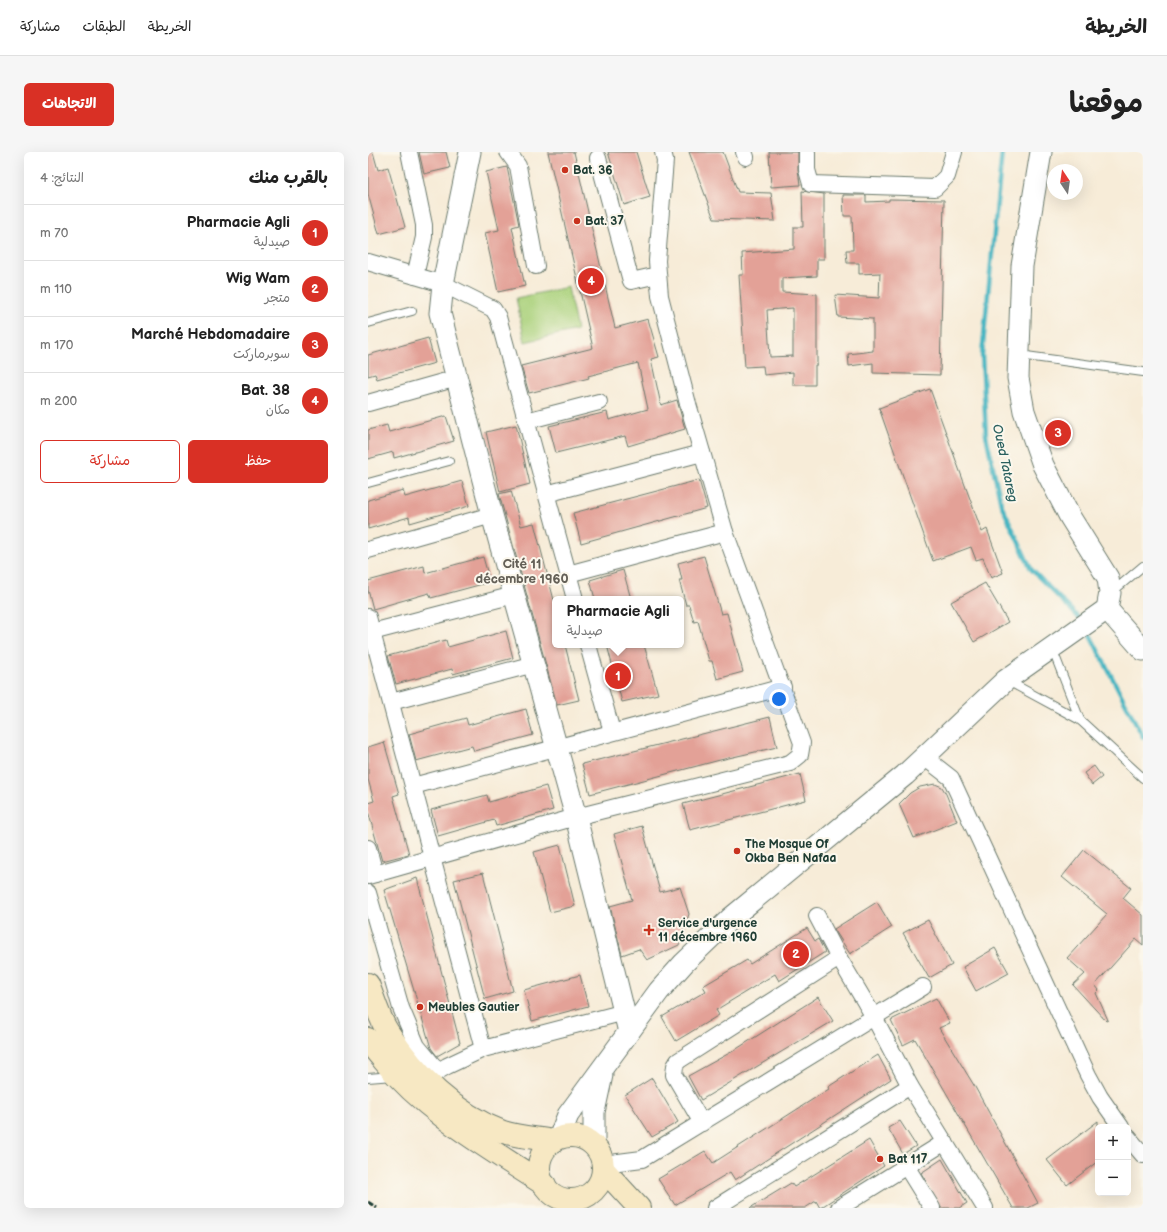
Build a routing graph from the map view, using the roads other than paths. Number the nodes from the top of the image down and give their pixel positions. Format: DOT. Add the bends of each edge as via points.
graph roads {
  1 [pos="409,152"];
  2 [pos="470,152"];
  3 [pos="508,152"];
  4 [pos="663,152"];
  5 [pos="807,152"];
  6 [pos="954,152"];
  7 [pos="1041,152"];
  8 [pos="598,158"];
  9 [pos="368,262"];
  10 [pos="536,266"];
  11 [pos="658,275"];
  12 [pos="415,276"];
  13 [pos="443,284"];
  14 [pos="412,311"];
  15 [pos="368,323"];
  16 [pos="1018,355"];
  17 [pos="1143,372"];
  18 [pos="457,378"];
  19 [pos="599,402"];
  20 [pos="368,403"];
  21 [pos="526,421"];
  22 [pos="702,453"];
  23 [pos="449,460"];
  24 [pos="368,483"];
  25 [pos="546,494"];
  26 [pos="492,515"];
  27 [pos="725,532"];
  28 [pos="368,550"];
  29 [pos="1143,566"];
  30 [pos="568,574"];
  31 [pos="514,595"];
  32 [pos="574,596"];
  33 [pos="1103,607"];
  34 [pos="368,617"];
  35 [pos="372,632"];
  36 [pos="1059,642"];
  37 [pos="589,648"];
  38 [pos="1143,650"];
  39 [pos="534,664"];
  40 [pos="1006,680"];
  41 [pos="783,687"];
  42 [pos="391,702"];
  43 [pos="1080,720"];
  44 [pos="612,732"];
  45 [pos="556,747"];
  46 [pos="924,757"];
  47 [pos="1143,778"];
  48 [pos="413,786"];
  49 [pos="576,817"];
  50 [pos="368,848"];
  51 [pos="432,857"];
  52 [pos="371,875"];
  53 [pos="368,893"];
  54 [pos="817,916"];
  55 [pos="838,958"];
  56 [pos="368,984"];
  57 [pos="923,987"];
  58 [pos="874,1017"];
  59 [pos="627,1022"];
  60 [pos="368,1039"];
  61 [pos="483,1049"];
  62 [pos="604,1067"];
  63 [pos="431,1075"];
  64 [pos="397,1076"];
  65 [pos="368,1078"];
  66 [pos="910,1086"];
  67 [pos="702,1123"];
  68 [pos="1119,1124"];
  69 [pos="557,1140"];
  70 [pos="945,1142"];
  71 [pos="1131,1142"];
  72 [pos="1143,1156"];
  73 [pos="600,1159"];
  74 [pos="906,1166"];
  75 [pos="576,1199"];
  76 [pos="843,1207"];
  77 [pos="982,1207"];
  78 [pos="639,1208"];
  79 [pos="715,1208"];
  80 [pos="932,1208"];
  1 -- 12 [label="street" via="424,225 424,237"];
  2 -- 13 [label="street"];
  3 -- 10 [label="street" via="518,166"];
  4 -- 11 [label="street" via="665,160"];
  5 -- 6 [label="street" via="807,170 811,184 935,188 947,176"];
  7 -- 16 [label="street" via="1022,266"];
  8 -- 11 [label="street" via="631,281"];
  9 -- 12 [label="street"];
  11 -- 22 [label="street" via="660,296"];
  12 -- 13 [label="street"];
  13 -- 18 [label="street" via="440,313"];
  13 -- 21 [label="street" via="493,309 498,318"];
  14 -- 15 [label="lane"];
  16 -- 17 [label="lane"];
  16 -- 33 [label="street" via="1018,378 1024,411 1043,465 1070,517 1108,578"];
  18 -- 20 [label="street"];
  18 -- 26 [label="street"];
  19 -- 21 [label="street"];
  21 -- 25 [label="street"];
  22 -- 25 [label="street"];
  22 -- 27 [label="street"];
  23 -- 24 [label="lane"];
  25 -- 30 [label="street"];
  26 -- 28 [label="street"];
  26 -- 31 [label="street"];
  27 -- 30 [label="street"];
  27 -- 41 [label="street"];
  29 -- 33 [label="lane"];
  30 -- 32 [label="street"];
  31 -- 35 [label="street"];
  31 -- 39 [label="street"];
  33 -- 36 [label="street"];
  33 -- 38 [label="street"];
  34 -- 35 [label="street"];
  35 -- 42 [label="street"];
  36 -- 40 [label="street"];
  36 -- 43 [label="lane"];
  37 -- 44 [label="street"];
  39 -- 42 [label="street"];
  39 -- 45 [label="street"];
  40 -- 43 [label="lane"];
  40 -- 46 [label="street"];
  41 -- 44 [label="street"];
  41 -- 49 [label="street" via="802,742 800,756 790,763"];
  42 -- 48 [label="street"];
  43 -- 47 [label="lane"];
  44 -- 45 [label="street"];
  45 -- 48 [label="street"];
  45 -- 49 [label="street"];
  46 -- 59 [label="street" via="731,918"];
  46 -- 68 [label="street" via="952,778 1088,1075"];
  48 -- 51 [label="street"];
  49 -- 51 [label="street"];
  49 -- 59 [label="street"];
  50 -- 52 [label="street"];
  51 -- 52 [label="street"];
  51 -- 61 [label="street"];
  53 -- 63 [label="street" via="401,1008"];
  54 -- 55 [label="street"];
  55 -- 58 [label="street"];
  55 -- 67 [label="street" via="678,1061 674,1066 674,1075"];
  56 -- 63 [label="main road" via="387,1031"];
  57 -- 58 [label="street"];
  58 -- 66 [label="street"];
  58 -- 67 [label="street"];
  59 -- 61 [label="street"];
  59 -- 62 [label="street"];
  60 -- 64 [label="main road"];
  61 -- 63 [label="street"];
  62 -- 69 [label="street" via="568,1115"];
  62 -- 73 [label="street" via="594,1112"];
  63 -- 69 [label="main road" via="464,1112 483,1124 505,1132"];
  64 -- 65 [label="lane"];
  64 -- 75 [label="main road" via="450,1122"];
  66 -- 70 [label="street"];
  66 -- 79 [label="street"];
  67 -- 73 [label="street" via="642,1159"];
  69 -- 73 [label="main road" via="578,1137 587,1140"];
  69 -- 75 [label="main road" via="542,1156 541,1176"];
  70 -- 74 [label="street"];
  70 -- 77 [label="street"];
  71 -- 72 [label="street"];
  73 -- 75 [label="main road" via="599,1184"];
  73 -- 78 [label="main road"];
  74 -- 76 [label="street"];
  74 -- 80 [label="street"];
}
